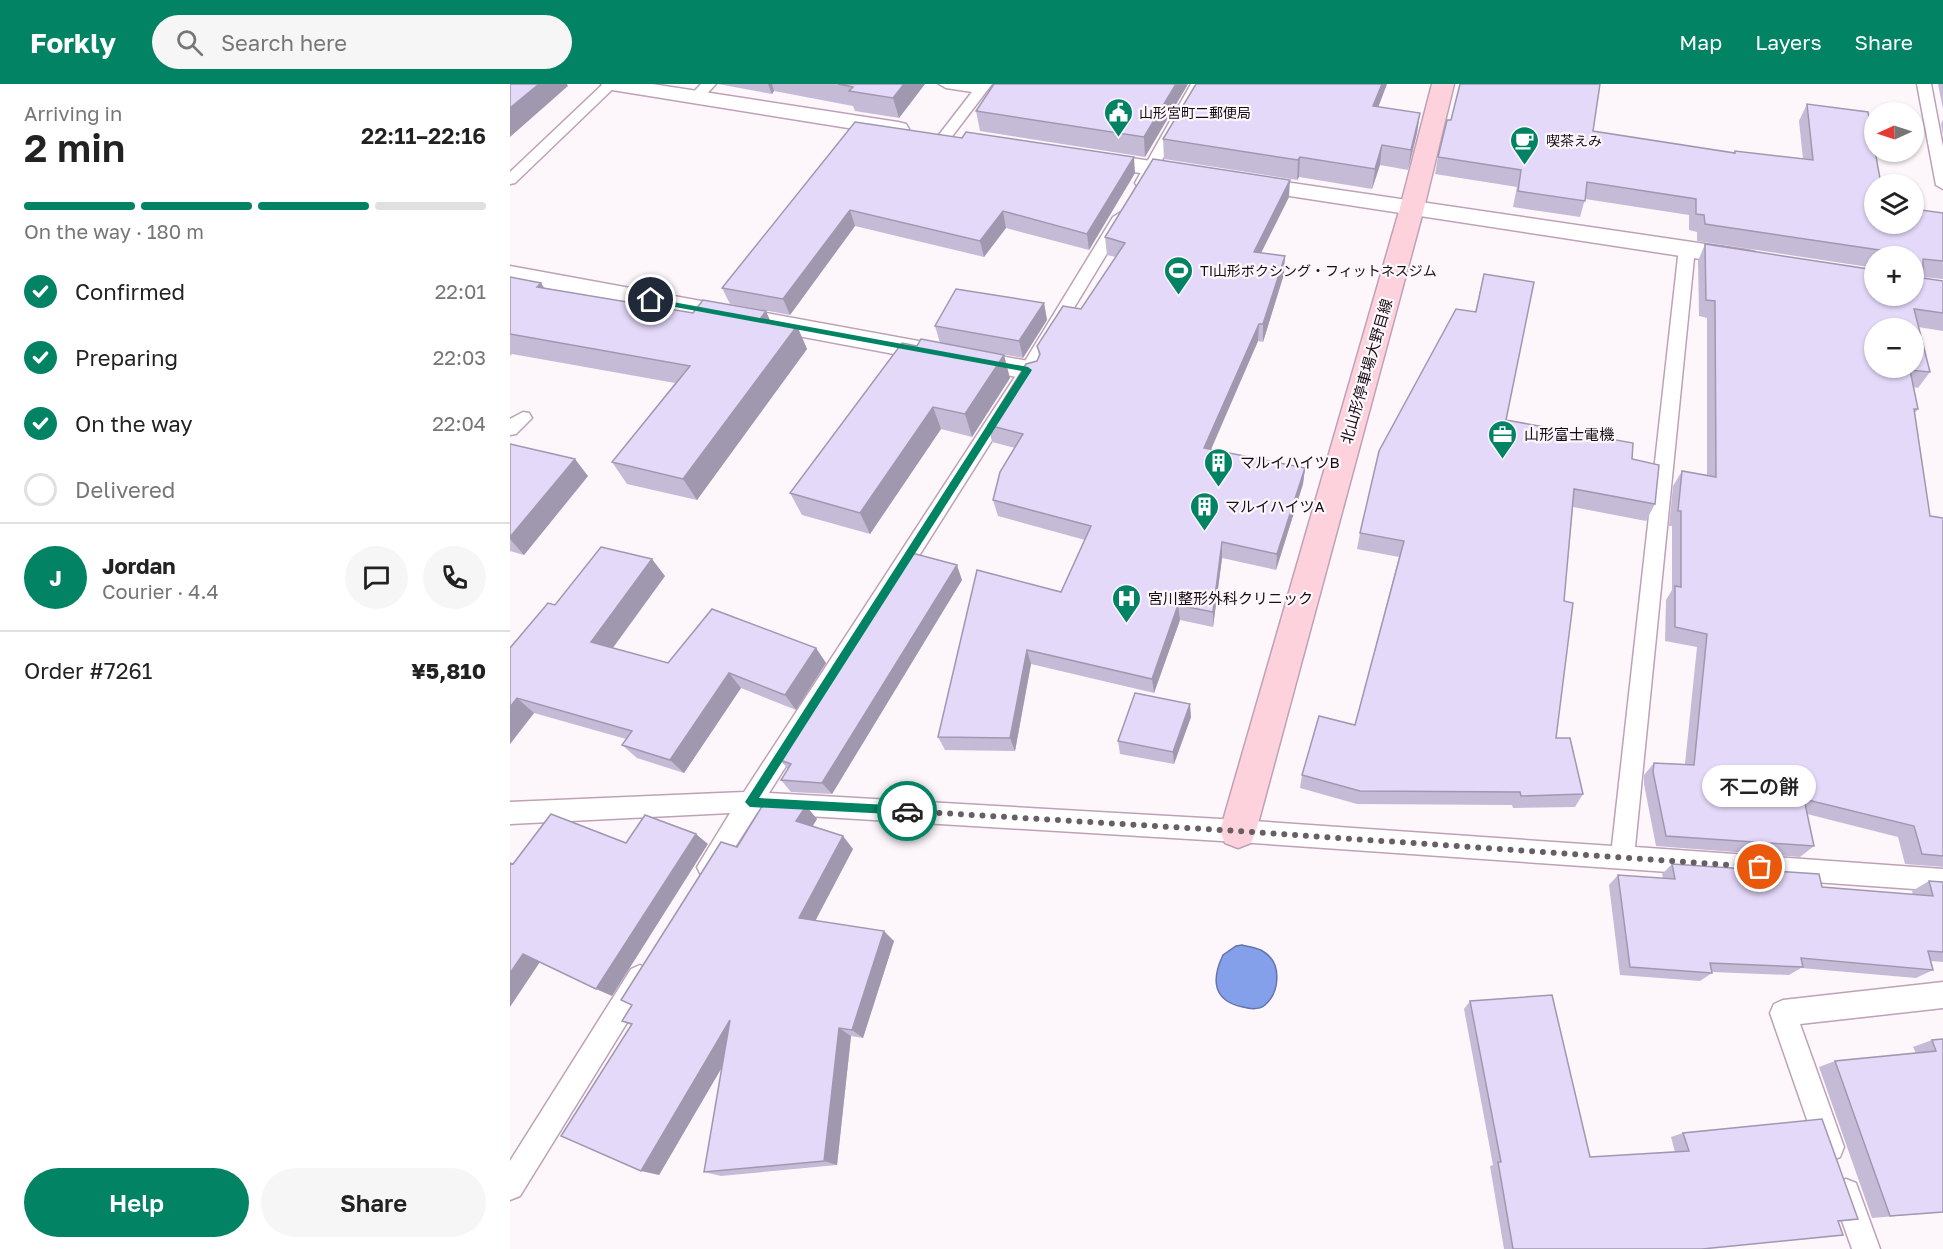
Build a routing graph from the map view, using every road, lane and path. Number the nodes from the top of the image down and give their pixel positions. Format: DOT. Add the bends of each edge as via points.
graph roads {
  1 [pos="611,84"];
  2 [pos="946,84"];
  3 [pos="1198,84"];
  4 [pos="1443,84"];
  5 [pos="1924,84"];
  6 [pos="983,87"];
  7 [pos="702,91"];
  8 [pos="945,136"];
  9 [pos="968,140"];
  10 [pos="1070,156"];
  11 [pos="1150,168"];
  12 [pos="510,180"];
  13 [pos="1943,186"];
  14 [pos="1412,208"];
  15 [pos="1687,248"];
  16 [pos="1769,261"];
  17 [pos="510,274"];
  18 [pos="1028,370"];
  19 [pos="750,802"];
  20 [pos="510,813"];
  21 [pos="1238,831"];
  22 [pos="1622,858"];
  23 [pos="1943,880"];
  24 [pos="699,883"];
  25 [pos="655,954"];
  26 [pos="1943,995"];
  27 [pos="510,1186"];
  28 [pos="1866,1249"];
  1 -- 7 [label="street"];
  1 -- 12 [label="lane"];
  2 -- 6 [label="lane"];
  3 -- 11 [label="lane"];
  4 -- 14 [label="main road, 北山形停車場大野目線"];
  5 -- 13 [label="lane"];
  6 -- 8 [label="lane"];
  7 -- 8 [label="street"];
  8 -- 9 [label="street"];
  10 -- 11 [label="street"];
  11 -- 14 [label="street"];
  11 -- 18 [label="lane"];
  14 -- 15 [label="street"];
  14 -- 21 [label="main road, 北山形停車場大野目線"];
  15 -- 16 [label="street"];
  15 -- 22 [label="lane"];
  17 -- 18 [label="street"];
  18 -- 19 [label="lane"];
  19 -- 20 [label="lane"];
  19 -- 21 [label="lane"];
  19 -- 24 [label="lane"];
  21 -- 22 [label="lane"];
  22 -- 23 [label="lane"];
  25 -- 27 [label="lane"];
  26 -- 28 [label="lane" via="1783,1012"];
}
